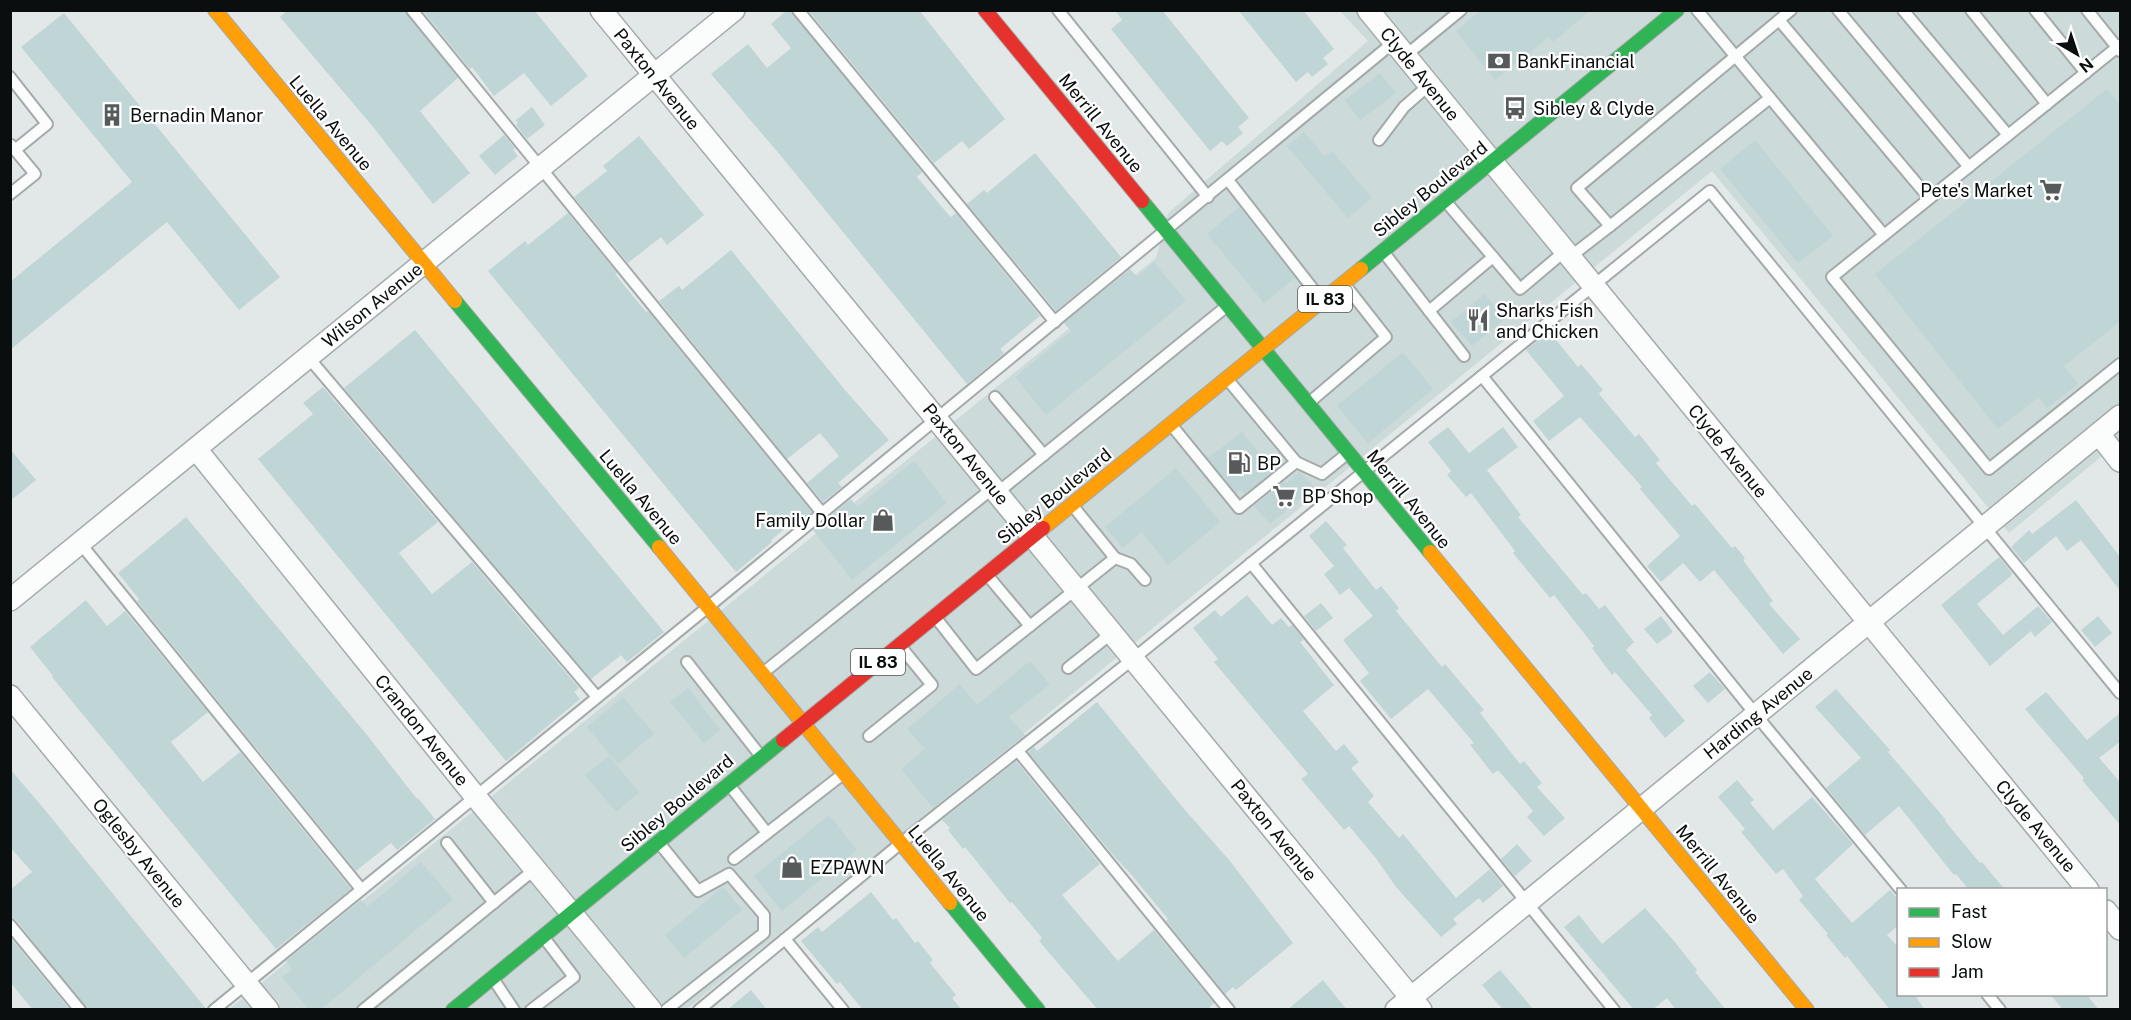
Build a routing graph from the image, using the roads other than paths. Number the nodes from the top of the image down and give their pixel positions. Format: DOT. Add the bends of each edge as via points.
graph roads {
  1 [pos="214,10"];
  2 [pos="412,10"];
  3 [pos="602,10"];
  4 [pos="734,10"];
  5 [pos="798,10"];
  6 [pos="985,10"];
  7 [pos="1058,10"];
  8 [pos="1368,10"];
  9 [pos="1677,10"];
  10 [pos="1697,10"];
  11 [pos="1791,10"];
  12 [pos="1839,10"];
  13 [pos="1903,10"];
  14 [pos="1971,10"];
  15 [pos="2035,10"];
  16 [pos="2087,10"];
  17 [pos="1457,12"];
  18 [pos="1779,20"];
  19 [pos="2120,48"];
  20 [pos="1400,49"];
  21 [pos="1735,56"];
  22 [pos="2086,73"];
  23 [pos="654,75"];
  24 [pos="10,77"];
  25 [pos="1429,85"];
  26 [pos="1770,98"];
  27 [pos="2048,104"];
  28 [pos="2008,135"];
  29 [pos="1379,140"];
  30 [pos="13,147"];
  31 [pos="1492,161"];
  32 [pos="1969,167"];
  33 [pos="541,168"];
  34 [pos="1228,180"];
  35 [pos="10,194"];
  36 [pos="1208,197"];
  37 [pos="1929,198"];
  38 [pos="1445,200"];
  39 [pos="1610,226"];
  40 [pos="1166,231"];
  41 [pos="1884,235"];
  42 [pos="1383,251"];
  43 [pos="1568,254"];
  44 [pos="1493,257"];
  45 [pos="424,263"];
  46 [pos="1344,284"];
  47 [pos="1593,285"];
  48 [pos="1322,301"];
  49 [pos="1227,305"];
  50 [pos="1429,311"];
  51 [pos="1055,322"];
  52 [pos="1263,349"];
  53 [pos="1464,356"];
  54 [pos="308,357"];
  55 [pos="2121,364"];
  56 [pos="1482,376"];
  57 [pos="1227,378"];
  58 [pos="995,397"];
  59 [pos="1308,404"];
  60 [pos="2121,416"];
  61 [pos="937,419"];
  62 [pos="1171,425"];
  63 [pos="2099,434"];
  64 [pos="196,449"];
  65 [pos="1348,452"];
  66 [pos="1044,455"];
  67 [pos="2121,461"];
  68 [pos="1296,462"];
  69 [pos="1364,472"];
  70 [pos="995,490"];
  71 [pos="1072,504"];
  72 [pos="822,513"];
  73 [pos="1984,527"];
  74 [pos="1033,536"];
  75 [pos="80,543"];
  76 [pos="1115,558"];
  77 [pos="1251,563"];
  78 [pos="986,574"];
  79 [pos="1145,580"];
  80 [pos="1076,589"];
  81 [pos="10,600"];
  82 [pos="708,607"];
  83 [pos="934,616"];
  84 [pos="1868,623"];
  85 [pos="1030,626"];
  86 [pos="1112,633"];
  87 [pos="899,645"];
  88 [pos="1133,659"];
  89 [pos="687,662"];
  90 [pos="1068,669"];
  91 [pos="762,673"];
  92 [pos="2121,693"];
  93 [pos="10,696"];
  94 [pos="597,697"];
  95 [pos="1756,715"];
  96 [pos="802,723"];
  97 [pos="869,736"];
  98 [pos="1018,751"];
  99 [pos="761,757"];
  100 [pos="844,773"];
  101 [pos="728,784"];
  102 [pos="475,796"];
  103 [pos="1641,808"];
  104 [pos="767,833"];
  105 [pos="658,842"];
  106 [pos="447,843"];
  107 [pos="901,843"];
  108 [pos="734,859"];
  109 [pos="535,869"];
  110 [pos="1898,888"];
  111 [pos="2086,888"];
  112 [pos="362,889"];
  113 [pos="1527,902"];
  114 [pos="494,903"];
  115 [pos="2107,911"];
  116 [pos="571,913"];
  117 [pos="10,925"];
  118 [pos="2121,929"];
  119 [pos="543,936"];
  120 [pos="785,939"];
  121 [pos="492,978"];
  122 [pos="246,983"];
  123 [pos="1990,996"];
  124 [pos="1409,1005"];
  125 [pos="80,1010"];
  126 [pos="214,1010"];
  127 [pos="268,1010"];
  128 [pos="363,1010"];
  129 [pos="453,1010"];
  130 [pos="514,1010"];
  131 [pos="531,1010"];
  132 [pos="651,1010"];
  133 [pos="666,1010"];
  134 [pos="699,1010"];
  135 [pos="843,1010"];
  136 [pos="1038,1010"];
  137 [pos="1229,1010"];
  138 [pos="1614,1010"];
  139 [pos="1807,1010"];
  140 [pos="2000,1010"];
  1 -- 45 [label="street, Luella Avenue"];
  2 -- 33 [label="lane"];
  3 -- 23 [label="street, Paxton Avenue"];
  4 -- 23 [label="street, Wilson Avenue"];
  5 -- 51 [label="lane"];
  6 -- 40 [label="street, Merrill Avenue"];
  7 -- 36 [label="lane"];
  8 -- 20 [label="street, Clyde Avenue"];
  9 -- 31 [label="street, Sibley Boulevard / IL 83"];
  10 -- 21 [label="lane"];
  11 -- 18 [label="lane"];
  12 -- 32 [label="lane"];
  13 -- 28 [label="lane"];
  14 -- 27 [label="lane"];
  15 -- 22 [label="lane"];
  16 -- 19 [label="lane"];
  17 -- 20 [label="lane"];
  18 -- 21 [label="lane"];
  18 -- 37 [label="lane"];
  19 -- 22 [label="lane"];
  20 -- 25 [label="street, Clyde Avenue"];
  20 -- 34 [label="lane"];
  21 -- 26 [label="lane"];
  21 -- 39 [label="lane" via="1577,188"];
  22 -- 27 [label="lane"];
  23 -- 33 [label="street, Wilson Avenue"];
  23 -- 61 [label="street, Paxton Avenue"];
  24 -- 30 [label="lane" via="47,124"];
  25 -- 29 [label="lane" via="1404,107"];
  25 -- 31 [label="street, Clyde Avenue"];
  26 -- 39 [label="lane"];
  26 -- 41 [label="lane"];
  27 -- 28 [label="lane"];
  28 -- 32 [label="lane"];
  30 -- 35 [label="lane" via="35,174"];
  31 -- 38 [label="street, Sibley Boulevard / IL 83"];
  31 -- 43 [label="street, Clyde Avenue"];
  32 -- 37 [label="lane"];
  33 -- 45 [label="street, Wilson Avenue"];
  33 -- 72 [label="lane"];
  34 -- 36 [label="lane"];
  34 -- 48 [label="lane"];
  36 -- 40 [label="lane"];
  37 -- 41 [label="lane"];
  38 -- 42 [label="street, Sibley Boulevard / IL 83"];
  38 -- 44 [label="lane"];
  39 -- 43 [label="lane"];
  40 -- 49 [label="street, Merrill Avenue"];
  40 -- 51 [label="lane"];
  41 -- 55 [label="lane" via="1832,277 1989,469"];
  42 -- 46 [label="street, Sibley Boulevard / IL 83"];
  42 -- 50 [label="lane"];
  43 -- 44 [label="lane" via="1520,289"];
  43 -- 47 [label="street, Clyde Avenue"];
  44 -- 50 [label="lane"];
  45 -- 54 [label="street, Wilson Avenue"];
  45 -- 82 [label="street, Luella Avenue"];
  46 -- 48 [label="street, Sibley Boulevard / IL 83"];
  46 -- 59 [label="lane" via="1386,336"];
  47 -- 56 [label="lane"];
  47 -- 73 [label="lane" via="1710,191"];
  47 -- 84 [label="street, Clyde Avenue"];
  48 -- 52 [label="street, Sibley Boulevard / IL 83"];
  49 -- 52 [label="street, Merrill Avenue"];
  49 -- 66 [label="lane"];
  50 -- 53 [label="lane"];
  51 -- 61 [label="lane"];
  52 -- 57 [label="street, Sibley Boulevard / IL 83"];
  52 -- 59 [label="street, Merrill Avenue"];
  54 -- 64 [label="street, Wilson Avenue"];
  54 -- 94 [label="lane"];
  56 -- 69 [label="lane"];
  56 -- 95 [label="lane"];
  57 -- 62 [label="street, Sibley Boulevard / IL 83"];
  57 -- 68 [label="lane"];
  58 -- 66 [label="lane"];
  59 -- 65 [label="street, Merrill Avenue"];
  60 -- 63 [label="street, Harding Avenue"];
  61 -- 70 [label="street, Paxton Avenue"];
  61 -- 72 [label="lane"];
  62 -- 68 [label="lane" via="1239,508"];
  62 -- 71 [label="street, Sibley Boulevard / IL 83"];
  63 -- 67 [label="street"];
  63 -- 73 [label="street, Harding Avenue"];
  64 -- 75 [label="street, Wilson Avenue"];
  64 -- 102 [label="street, Crandon Avenue"];
  65 -- 68 [label="lane" via="1322,474"];
  65 -- 69 [label="street, Merrill Avenue"];
  66 -- 70 [label="lane"];
  69 -- 77 [label="lane"];
  69 -- 103 [label="street, Merrill Avenue"];
  70 -- 74 [label="street, Paxton Avenue"];
  70 -- 91 [label="lane"];
  71 -- 74 [label="street, Sibley Boulevard / IL 83"];
  71 -- 76 [label="lane"];
  72 -- 82 [label="lane"];
  73 -- 84 [label="street, Harding Avenue"];
  73 -- 92 [label="lane"];
  74 -- 78 [label="street, Sibley Boulevard / IL 83"];
  74 -- 80 [label="street, Paxton Avenue"];
  75 -- 81 [label="street, Wilson Avenue"];
  75 -- 112 [label="lane"];
  76 -- 79 [label="lane" via="1131,564"];
  76 -- 80 [label="lane"];
  77 -- 88 [label="lane"];
  77 -- 113 [label="lane"];
  78 -- 83 [label="street, Sibley Boulevard / IL 83"];
  78 -- 85 [label="lane"];
  80 -- 85 [label="lane"];
  80 -- 86 [label="street, Paxton Avenue"];
  82 -- 91 [label="street, Luella Avenue"];
  82 -- 94 [label="lane"];
  83 -- 85 [label="lane" via="976,669"];
  83 -- 87 [label="street, Sibley Boulevard / IL 83"];
  84 -- 95 [label="street, Harding Avenue"];
  84 -- 111 [label="street, Clyde Avenue"];
  86 -- 88 [label="street, Paxton Avenue"];
  86 -- 90 [label="lane"];
  87 -- 96 [label="street, Sibley Boulevard / IL 83"];
  87 -- 97 [label="lane" via="932,685"];
  88 -- 98 [label="lane"];
  88 -- 124 [label="street, Paxton Avenue"];
  89 -- 99 [label="lane"];
  91 -- 96 [label="street, Luella Avenue"];
  93 -- 122 [label="street, Oglesby Avenue"];
  94 -- 102 [label="lane"];
  95 -- 103 [label="street, Harding Avenue"];
  95 -- 110 [label="lane"];
  96 -- 99 [label="street, Sibley Boulevard / IL 83"];
  96 -- 100 [label="street, Luella Avenue"];
  98 -- 107 [label="lane"];
  98 -- 137 [label="lane"];
  99 -- 101 [label="street, Sibley Boulevard / IL 83"];
  100 -- 104 [label="lane"];
  100 -- 107 [label="street, Luella Avenue"];
  101 -- 104 [label="lane"];
  101 -- 105 [label="street, Sibley Boulevard / IL 83"];
  102 -- 109 [label="street, Crandon Avenue"];
  102 -- 112 [label="lane"];
  103 -- 113 [label="street, Harding Avenue"];
  103 -- 139 [label="street, Merrill Avenue"];
  104 -- 108 [label="lane"];
  105 -- 116 [label="street, Sibley Boulevard / IL 83"];
  105 -- 133 [label="lane" via="698,891 729,874 764,915 764,933"];
  106 -- 114 [label="lane"];
  107 -- 120 [label="lane"];
  107 -- 136 [label="street, Luella Avenue"];
  109 -- 114 [label="lane"];
  109 -- 116 [label="street, Crandon Avenue"];
  112 -- 122 [label="lane"];
  113 -- 124 [label="street, Harding Avenue"];
  113 -- 138 [label="lane"];
  114 -- 128 [label="lane"];
  115 -- 118 [label="street"];
  116 -- 119 [label="street, Sibley Boulevard / IL 83"];
  116 -- 132 [label="street, Crandon Avenue"];
  117 -- 125 [label="lane"];
  119 -- 121 [label="street, Sibley Boulevard / IL 83"];
  119 -- 131 [label="lane" via="574,977"];
  120 -- 134 [label="lane"];
  120 -- 135 [label="lane"];
  121 -- 129 [label="street, Sibley Boulevard / IL 83"];
  121 -- 130 [label="lane"];
  122 -- 126 [label="lane"];
  122 -- 127 [label="street, Oglesby Avenue"];
  123 -- 140 [label="lane"];
}
